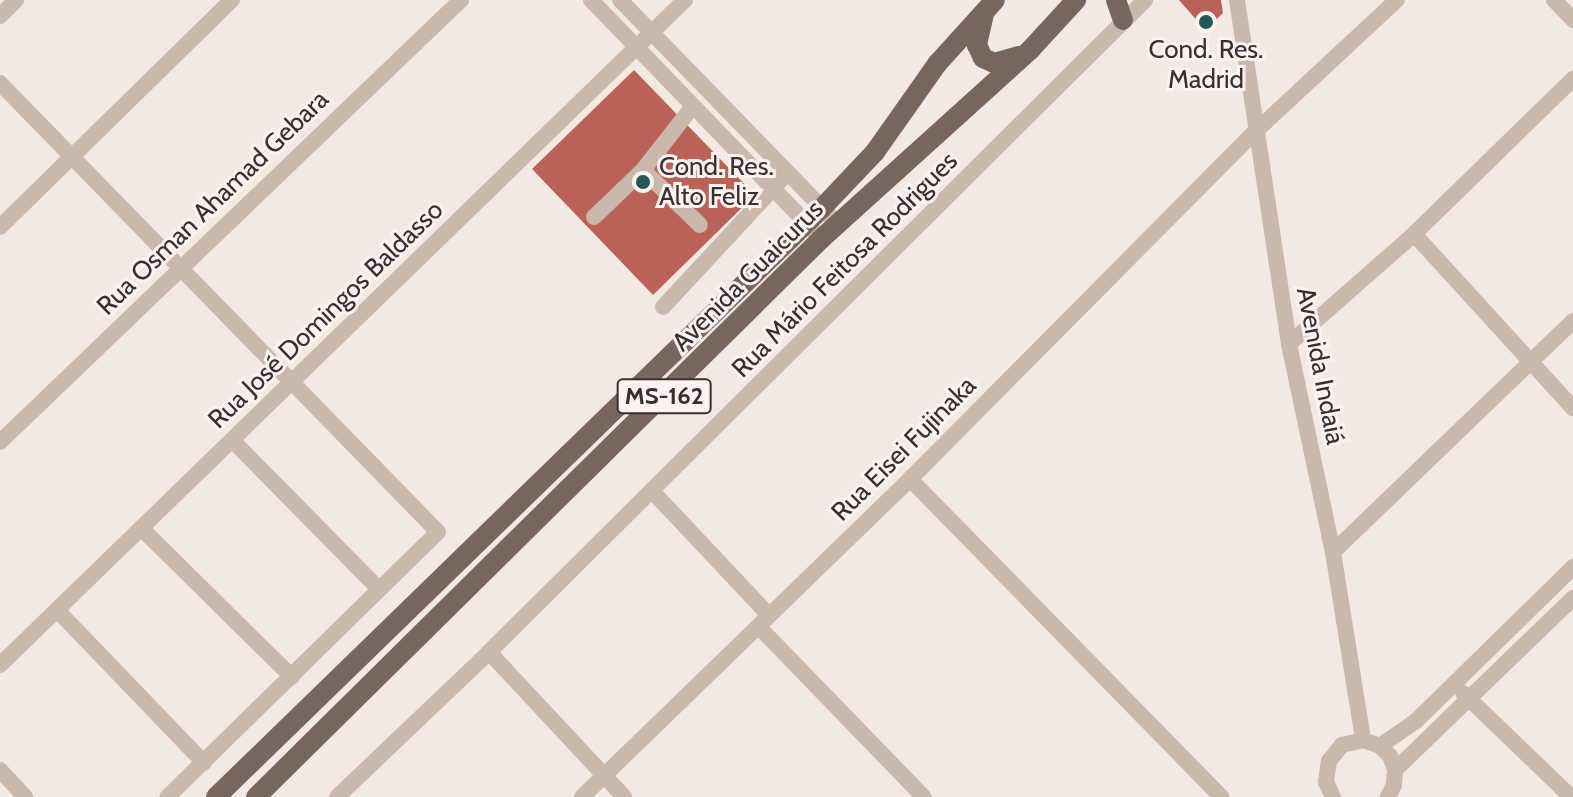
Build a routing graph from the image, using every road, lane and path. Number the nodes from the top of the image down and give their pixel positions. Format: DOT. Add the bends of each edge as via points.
graph roads {
  1 [pos="16,0"];
  2 [pos="232,0"];
  3 [pos="461,0"];
  4 [pos="591,0"];
  5 [pos="620,0"];
  6 [pos="685,0"];
  7 [pos="1076,0"];
  8 [pos="1116,0"];
  9 [pos="1145,0"];
  10 [pos="1237,0"];
  11 [pos="1397,0"];
  12 [pos="1554,0"];
  13 [pos="987,3"];
  14 [pos="0,16"];
  15 [pos="1123,20"];
  16 [pos="1573,20"];
  17 [pos="651,34"];
  18 [pos="637,46"];
  19 [pos="1031,49"];
  20 [pos="1573,79"];
  21 [pos="0,83"];
  22 [pos="693,106"];
  23 [pos="1257,130"];
  24 [pos="72,157"];
  25 [pos="643,170"];
  26 [pos="788,173"];
  27 [pos="774,187"];
  28 [pos="822,208"];
  29 [pos="594,217"];
  30 [pos="805,222"];
  31 [pos="837,223"];
  32 [pos="700,225"];
  33 [pos="0,227"];
  34 [pos="1414,234"];
  35 [pos="821,239"];
  36 [pos="179,268"];
  37 [pos="663,307"];
  38 [pos="1573,321"];
  39 [pos="1289,344"];
  40 [pos="1529,362"];
  41 [pos="291,384"];
  42 [pos="1573,408"];
  43 [pos="232,440"];
  44 [pos="0,442"];
  45 [pos="910,479"];
  46 [pos="652,491"];
  47 [pos="141,528"];
  48 [pos="1333,552"];
  49 [pos="1573,567"];
  50 [pos="379,589"];
  51 [pos="1573,598"];
  52 [pos="57,610"];
  53 [pos="764,621"];
  54 [pos="489,652"];
  55 [pos="0,665"];
  56 [pos="292,677"];
  57 [pos="1455,684"];
  58 [pos="1469,699"];
  59 [pos="1363,740"];
  60 [pos="1380,746"];
  61 [pos="204,763"];
  62 [pos="0,770"];
  63 [pos="1395,770"];
  64 [pos="604,776"];
  65 [pos="1329,795"];
  66 [pos="25,797"];
  67 [pos="167,797"];
  68 [pos="216,797"];
  69 [pos="256,797"];
  70 [pos="337,797"];
  71 [pos="582,797"];
  72 [pos="624,797"];
  73 [pos="924,797"];
  74 [pos="1221,797"];
  75 [pos="1388,797"];
  76 [pos="1571,797"];
  1 -- 14 [label="street"];
  2 -- 24 [label="street"];
  3 -- 36 [label="street, Rua Osman Ahamad Gebara"];
  4 -- 18 [label="street"];
  5 -- 17 [label="street"];
  6 -- 17 [label="street, Rua José Domingos Baldasso"];
  7 -- 19 [label="main road, Avenida Guaicurus / MS-162"];
  8 -- 15 [label="main road"];
  9 -- 15 [label="street, Rua Mário Feitosa Rodrigues"];
  10 -- 23 [label="street, Avenida Indaiá"];
  11 -- 23 [label="street, Rua Eisei Fujinaka"];
  12 -- 16 [label="street"];
  13 -- 19 [label="main road" via="977,45 983,58 1008,61"];
  13 -- 28 [label="main road, Avenida Guaicurus / MS-162" via="875,152"];
  15 -- 46 [label="street, Rua Mário Feitosa Rodrigues"];
  17 -- 18 [label="street, Rua José Domingos Baldasso"];
  17 -- 26 [label="street"];
  18 -- 22 [label="street"];
  18 -- 41 [label="street, Rua José Domingos Baldasso"];
  19 -- 31 [label="main road, Avenida Guaicurus / MS-162"];
  20 -- 34 [label="street"];
  21 -- 24 [label="street"];
  22 -- 25 [label="street"];
  22 -- 27 [label="street"];
  23 -- 39 [label="street, Avenida Indaiá"];
  23 -- 45 [label="street, Rua Eisei Fujinaka"];
  24 -- 33 [label="street"];
  24 -- 36 [label="street"];
  25 -- 29 [label="street"];
  25 -- 32 [label="street"];
  26 -- 27 [label="street"];
  26 -- 28 [label="street"];
  27 -- 30 [label="street"];
  27 -- 37 [label="street"];
  28 -- 30 [label="main road, Avenida Guaicurus / MS-162"];
  28 -- 31 [label="street"];
  30 -- 35 [label="street"];
  30 -- 68 [label="main road, Avenida Guaicurus / MS-162"];
  31 -- 35 [label="main road, Avenida Guaicurus / MS-162"];
  34 -- 39 [label="street"];
  34 -- 40 [label="street"];
  35 -- 69 [label="main road, Avenida Guaicurus / MS-162"];
  36 -- 41 [label="street"];
  36 -- 44 [label="street, Rua Osman Ahamad Gebara"];
  38 -- 40 [label="street"];
  39 -- 48 [label="street, Avenida Indaiá"];
  40 -- 42 [label="street"];
  40 -- 48 [label="street"];
  41 -- 43 [label="street, Rua José Domingos Baldasso"];
  41 -- 50 [label="street" via="438,532"];
  43 -- 47 [label="street, Rua José Domingos Baldasso"];
  43 -- 50 [label="street"];
  45 -- 53 [label="street, Rua Eisei Fujinaka"];
  45 -- 74 [label="street"];
  46 -- 53 [label="street"];
  46 -- 54 [label="street, Rua Mário Feitosa Rodrigues"];
  47 -- 52 [label="street, Rua José Domingos Baldasso"];
  47 -- 56 [label="street"];
  48 -- 59 [label="street, Avenida Indaiá"];
  49 -- 57 [label="street"];
  50 -- 56 [label="street"];
  51 -- 58 [label="street"];
  52 -- 55 [label="street, Rua José Domingos Baldasso"];
  52 -- 61 [label="street"];
  53 -- 64 [label="street, Rua Eisei Fujinaka"];
  53 -- 73 [label="street"];
  54 -- 64 [label="street"];
  54 -- 70 [label="street, Rua Mário Feitosa Rodrigues"];
  56 -- 61 [label="street"];
  57 -- 58 [label="street"];
  57 -- 60 [label="street"];
  58 -- 63 [label="street"];
  58 -- 76 [label="street"];
  59 -- 60 [label="street"];
  59 -- 65 [label="street" via="1342,745 1329,761"];
  60 -- 63 [label="street"];
  61 -- 67 [label="street"];
  62 -- 66 [label="street"];
  63 -- 75 [label="street"];
  64 -- 71 [label="street, Rua Eisei Fujinaka"];
  64 -- 72 [label="street"];
}
